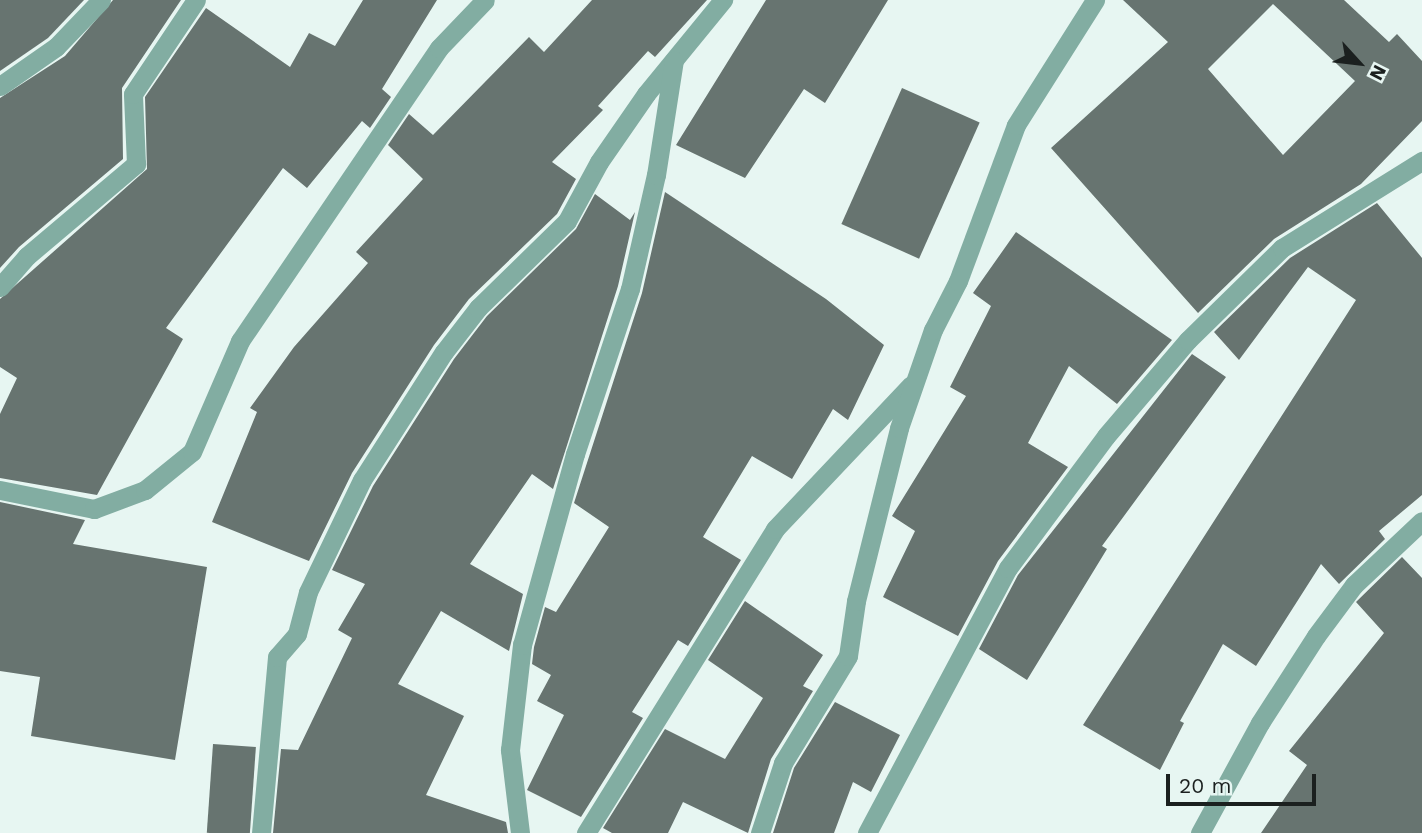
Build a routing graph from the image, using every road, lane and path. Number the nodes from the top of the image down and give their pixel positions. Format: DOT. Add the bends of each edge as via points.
graph roads {
  1 [pos="101,0"];
  2 [pos="196,0"];
  3 [pos="485,0"];
  4 [pos="723,0"];
  5 [pos="1095,0"];
  6 [pos="675,59"];
  7 [pos="0,86"];
  8 [pos="1422,161"];
  9 [pos="0,288"];
  10 [pos="914,382"];
  11 [pos="0,490"];
  12 [pos="1422,521"];
  13 [pos="261,833"];
  14 [pos="520,833"];
  15 [pos="586,833"];
  16 [pos="760,833"];
  17 [pos="867,833"];
  18 [pos="1200,833"];
  1 -- 7 [label="street" via="56,47"];
  2 -- 9 [label="street" via="133,94 136,164 27,256"];
  3 -- 11 [label="street" via="439,48 240,341 192,452 145,490 94,509"];
  4 -- 6 [label="street"];
  5 -- 10 [label="street" via="1016,125 958,281"];
  6 -- 13 [label="street" via="598,163 567,221 478,307 444,352 362,480 308,592 296,634 277,657"];
  6 -- 14 [label="street" via="656,175 630,289 575,454 522,645 510,750"];
  8 -- 17 [label="street" via="1282,248 1188,340 1106,436 1008,568"];
  10 -- 15 [label="street" via="775,528"];
  10 -- 16 [label="street" via="856,601 848,656 783,763"];
  12 -- 18 [label="street" via="1354,585 1316,636 1260,723"];
}
